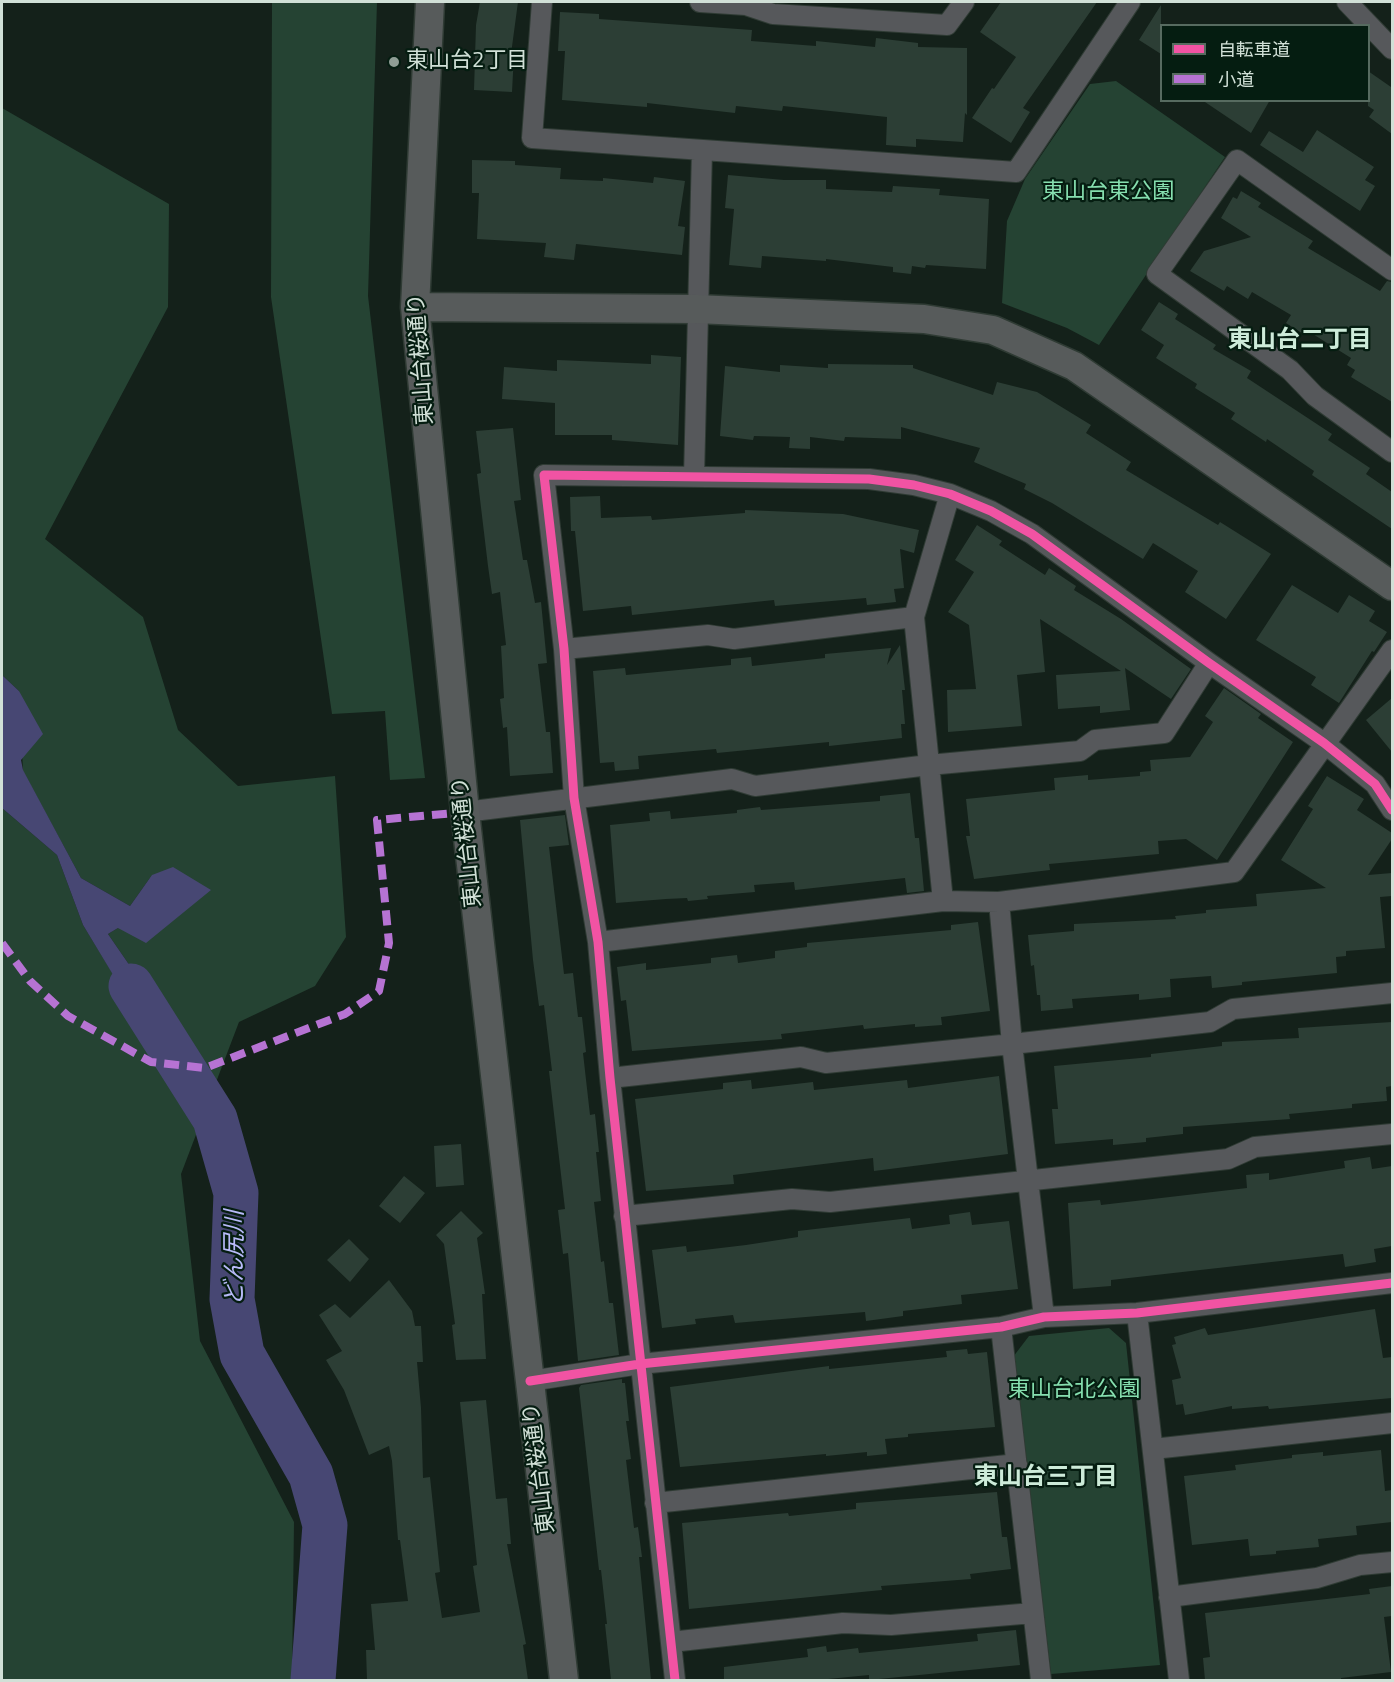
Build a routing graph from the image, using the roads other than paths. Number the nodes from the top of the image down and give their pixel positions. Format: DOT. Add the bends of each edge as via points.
graph roads {
  1 [pos="430,2"];
  2 [pos="542,2"];
  3 [pos="700,2"];
  4 [pos="964,2"];
  5 [pos="1130,2"];
  6 [pos="1347,2"];
  7 [pos="1368,24"];
  8 [pos="1370,26"];
  9 [pos="1392,49"];
  10 [pos="702,151"];
  11 [pos="1392,270"];
  12 [pos="415,307"];
  13 [pos="696,309"];
  14 [pos="1392,452"];
  15 [pos="694,477"];
  16 [pos="950,494"];
  17 [pos="1392,586"];
  18 [pos="914,617"];
  19 [pos="564,649"];
  20 [pos="1392,650"];
  21 [pos="1209,663"];
  22 [pos="1324,743"];
  23 [pos="929,765"];
  24 [pos="574,798"];
  25 [pos="1392,810"];
  26 [pos="465,812"];
  27 [pos="943,901"];
  28 [pos="999,902"];
  29 [pos="598,942"];
  30 [pos="1392,993"];
  31 [pos="1012,1044"];
  32 [pos="609,1078"];
  33 [pos="1392,1134"];
  34 [pos="1028,1179"];
  35 [pos="624,1216"];
  36 [pos="1392,1283"];
  37 [pos="1137,1313"];
  38 [pos="1044,1317"];
  39 [pos="1001,1327"];
  40 [pos="640,1364"];
  41 [pos="530,1382"];
  42 [pos="1392,1423"];
  43 [pos="1152,1449"];
  44 [pos="1017,1464"];
  45 [pos="655,1503"];
  46 [pos="1392,1562"];
  47 [pos="1169,1597"];
  48 [pos="1034,1613"];
  49 [pos="671,1642"];
  50 [pos="564,1680"];
  51 [pos="675,1680"];
  52 [pos="1041,1680"];
  53 [pos="1179,1680"];
  1 -- 12 [label="street, 東山台桜通り"];
  2 -- 10 [label="street" via="531,138"];
  3 -- 4 [label="street" via="746,5 773,14 947,25"];
  5 -- 10 [label="street" via="1016,172"];
  6 -- 7 [label="street"];
  8 -- 9 [label="street"];
  10 -- 13 [label="street"];
  11 -- 14 [label="street" via="1237,160 1157,274 1290,370 1315,396"];
  12 -- 13 [label="street"];
  12 -- 26 [label="street, 東山台桜通り"];
  13 -- 15 [label="street"];
  13 -- 17 [label="street" via="924,319 993,330 1074,366"];
  15 -- 16 [label="street" via="869,479"];
  15 -- 19 [label="street" via="544,476"];
  16 -- 18 [label="street"];
  16 -- 21 [label="street" via="1032,534"];
  18 -- 19 [label="street" via="734,639 708,635"];
  18 -- 23 [label="street"];
  19 -- 24 [label="street"];
  20 -- 22 [label="street"];
  21 -- 22 [label="street"];
  21 -- 23 [label="street" via="1164,733 1095,740 1080,751"];
  22 -- 25 [label="street" via="1375,784"];
  22 -- 28 [label="street" via="1234,872"];
  23 -- 24 [label="street" via="756,786 732,779"];
  23 -- 27 [label="street"];
  24 -- 26 [label="street"];
  24 -- 29 [label="street"];
  26 -- 41 [label="street, 東山台桜通り"];
  27 -- 28 [label="street"];
  27 -- 29 [label="street"];
  28 -- 31 [label="street"];
  29 -- 32 [label="street"];
  30 -- 31 [label="street" via="1233,1009 1210,1022"];
  31 -- 32 [label="street" via="825,1063 801,1057"];
  31 -- 34 [label="street"];
  32 -- 35 [label="street"];
  33 -- 34 [label="street" via="1255,1147 1228,1160"];
  34 -- 35 [label="street" via="830,1202 792,1199"];
  34 -- 38 [label="street"];
  35 -- 40 [label="street"];
  36 -- 37 [label="street"];
  37 -- 38 [label="street"];
  37 -- 43 [label="street"];
  38 -- 39 [label="street"];
  39 -- 40 [label="street"];
  39 -- 44 [label="street"];
  40 -- 41 [label="street"];
  40 -- 45 [label="street"];
  41 -- 50 [label="street, 東山台桜通り"];
  42 -- 43 [label="street"];
  43 -- 47 [label="street"];
  44 -- 45 [label="street"];
  44 -- 48 [label="street"];
  45 -- 49 [label="street"];
  46 -- 47 [label="street" via="1359,1565 1317,1578"];
  47 -- 53 [label="street"];
  48 -- 49 [label="street" via="891,1625 843,1623"];
  48 -- 52 [label="street"];
  49 -- 51 [label="street"];
}
